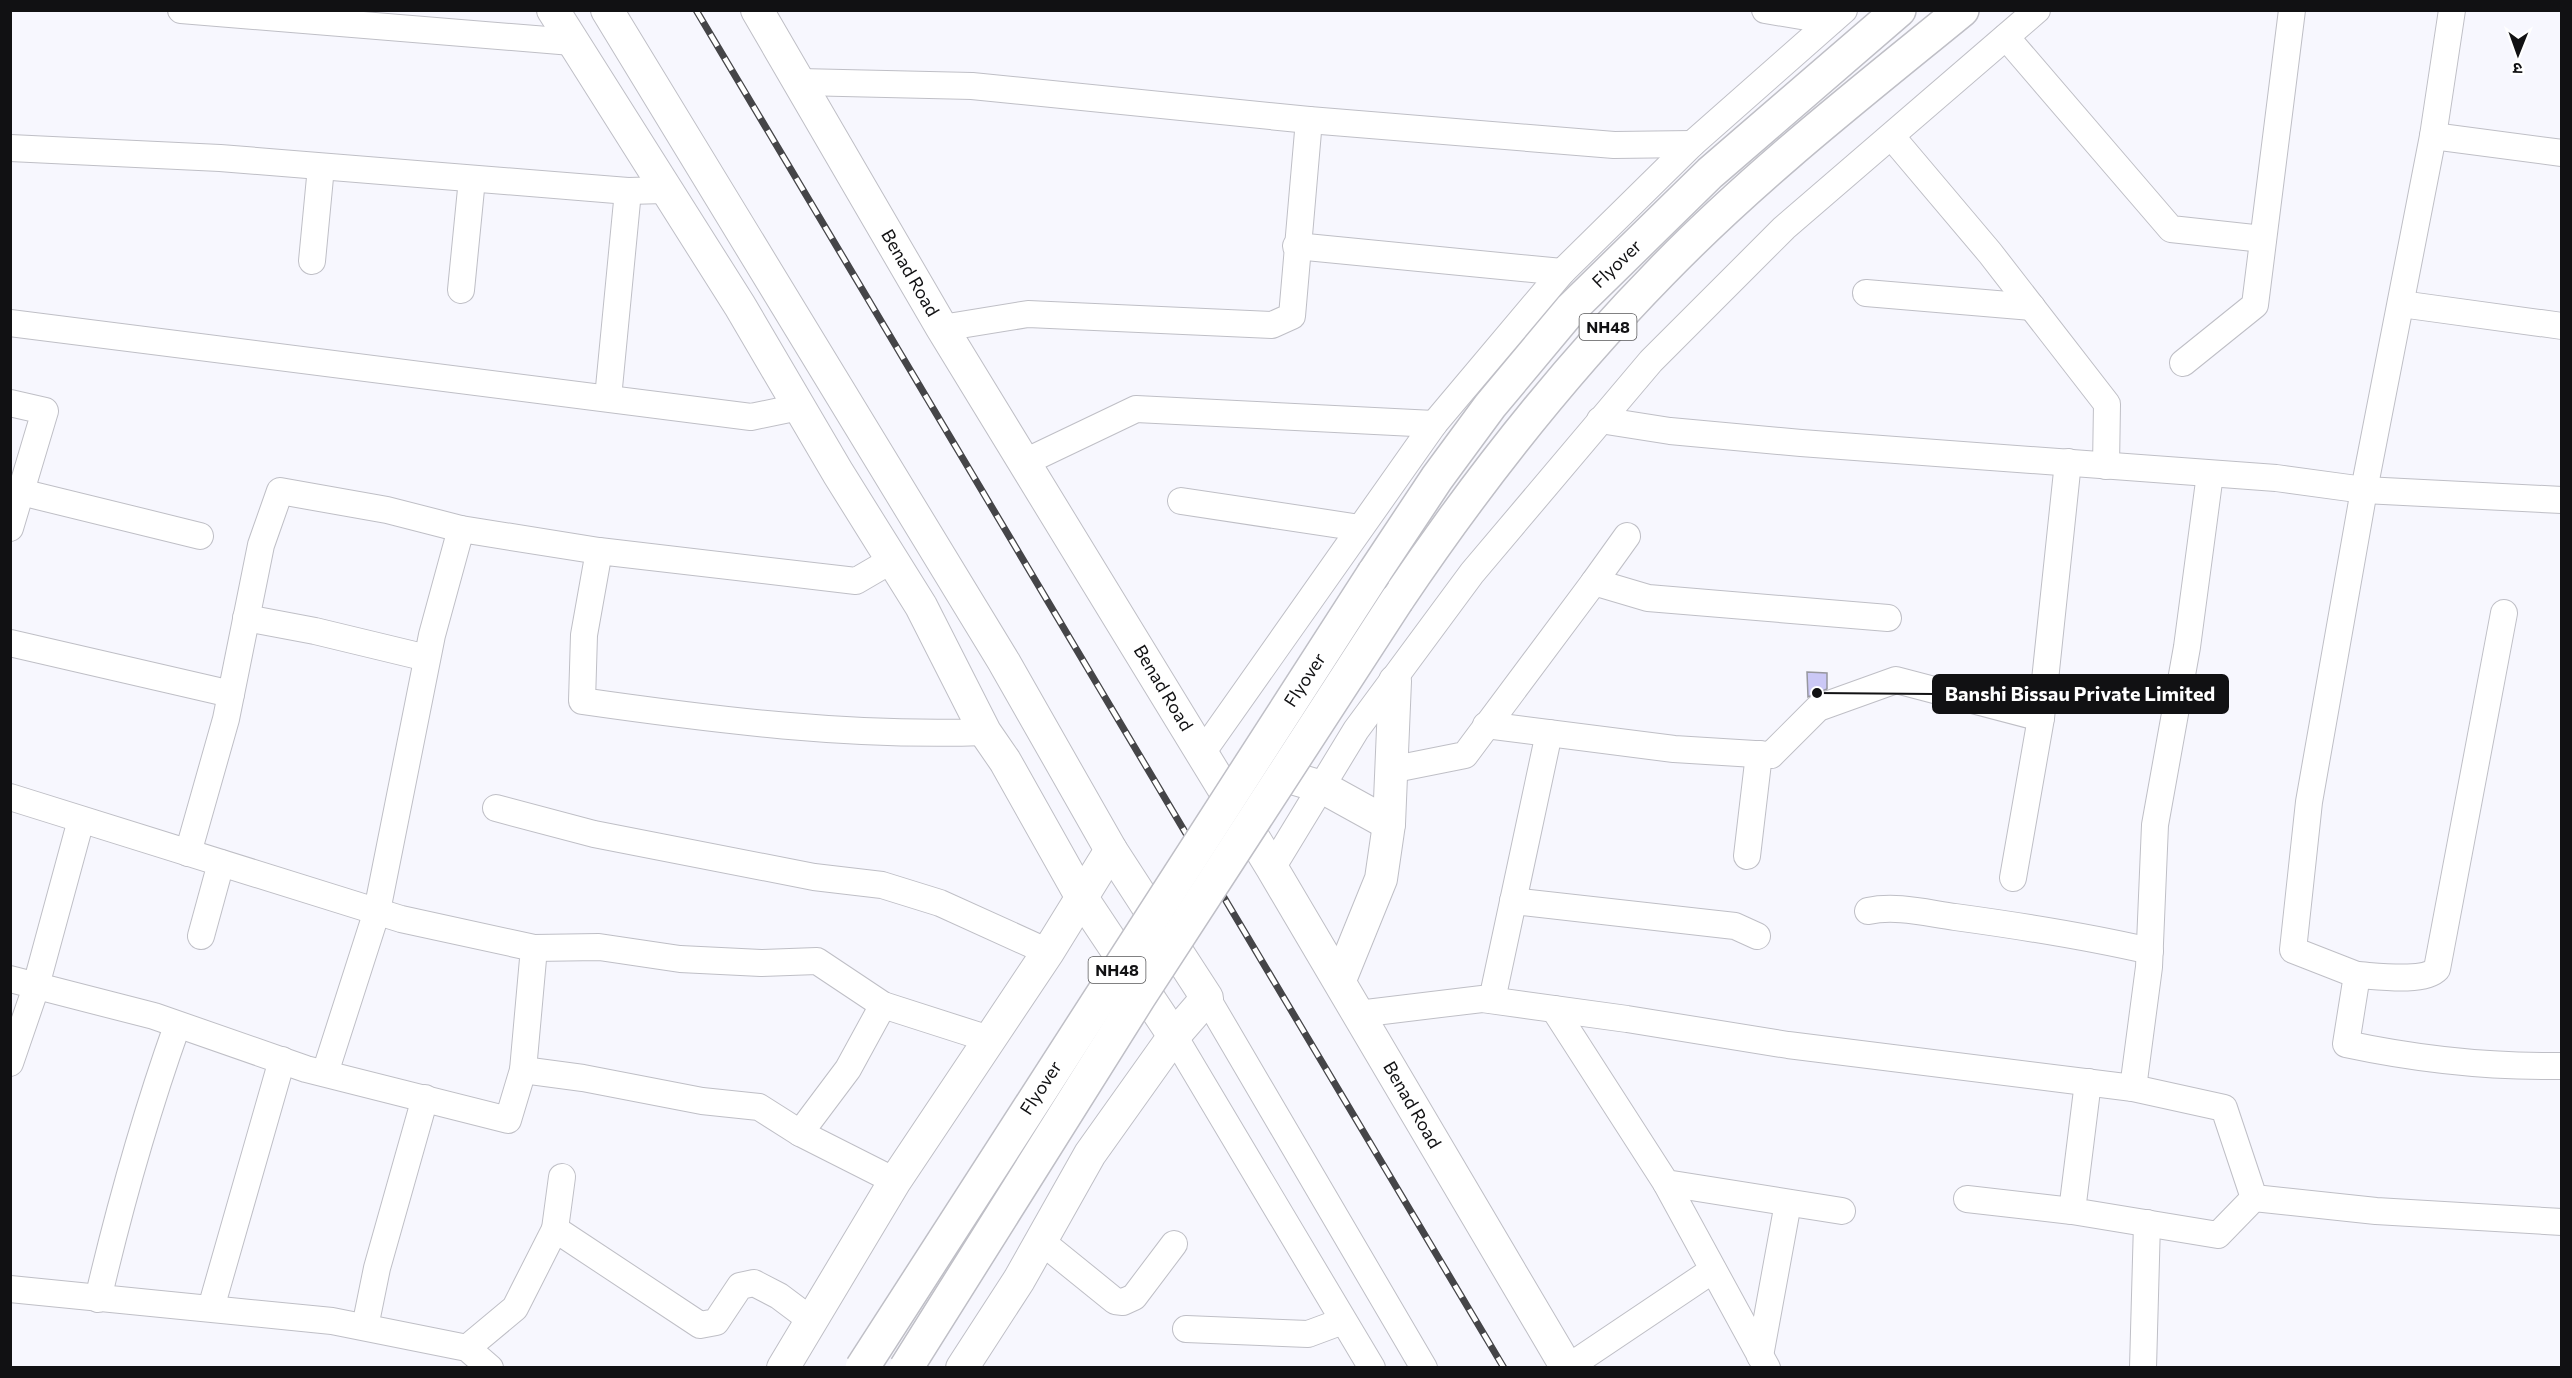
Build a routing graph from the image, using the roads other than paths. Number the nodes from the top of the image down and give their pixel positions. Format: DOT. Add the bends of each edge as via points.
graph roads {
  1 [pos="181,10"];
  2 [pos="553,10"];
  3 [pos="607,10"];
  4 [pos="757,10"];
  5 [pos="1765,10"];
  6 [pos="1899,10"];
  7 [pos="1962,10"];
  8 [pos="2037,10"];
  9 [pos="2292,10"];
  10 [pos="2452,10"];
  11 [pos="1838,16"];
  12 [pos="2006,37"];
  13 [pos="572,42"];
  14 [pos="800,82"];
  15 [pos="1309,120"];
  16 [pos="2433,136"];
  17 [pos="1892,137"];
  18 [pos="1692,144"];
  19 [pos="10,148"];
  20 [pos="2562,153"];
  21 [pos="321,167"];
  22 [pos="472,179"];
  23 [pos="666,190"];
  24 [pos="628,191"];
  25 [pos="2263,239"];
  26 [pos="1296,246"];
  27 [pos="312,261"];
  28 [pos="1562,272"];
  29 [pos="461,290"];
  30 [pos="1866,293"];
  31 [pos="2401,304"];
  32 [pos="2032,307"];
  33 [pos="10,323"];
  34 [pos="2562,326"];
  35 [pos="942,328"];
  36 [pos="2183,363"];
  37 [pos="608,398"];
  38 [pos="10,404"];
  39 [pos="799,407"];
  40 [pos="1600,420"];
  41 [pos="1434,423"];
  42 [pos="1025,462"];
  43 [pos="2068,462"];
  44 [pos="2106,466"];
  45 [pos="2210,474"];
  46 [pos="2364,490"];
  47 [pos="21,492"];
  48 [pos="2562,500"];
  49 [pos="1181,501"];
  50 [pos="10,528"];
  51 [pos="1360,528"];
  52 [pos="461,529"];
  53 [pos="200,536"];
  54 [pos="1627,536"];
  55 [pos="598,551"];
  56 [pos="892,560"];
  57 [pos="1594,582"];
  58 [pos="2504,614"];
  59 [pos="246,618"];
  60 [pos="1888,618"];
  61 [pos="10,643"];
  62 [pos="427,658"];
  63 [pos="1395,681"];
  64 [pos="231,694"];
  65 [pos="2041,718"];
  66 [pos="1486,725"];
  67 [pos="985,732"];
  68 [pos="1549,733"];
  69 [pos="1202,753"];
  70 [pos="1759,754"];
  71 [pos="1390,770"];
  72 [pos="1322,787"];
  73 [pos="10,797"];
  74 [pos="496,808"];
  75 [pos="81,820"];
  76 [pos="1389,824"];
  77 [pos="1110,850"];
  78 [pos="188,853"];
  79 [pos="1747,856"];
  80 [pos="220,863"];
  81 [pos="1272,868"];
  82 [pos="2013,878"];
  83 [pos="1082,898"];
  84 [pos="1513,901"];
  85 [pos="377,911"];
  86 [pos="1868,911"];
  87 [pos="201,936"];
  88 [pos="1757,936"];
  89 [pos="534,948"];
  90 [pos="2150,951"];
  91 [pos="1048,952"];
  92 [pos="2357,975"];
  93 [pos="10,979"];
  94 [pos="1340,980"];
  95 [pos="36,986"];
  96 [pos="1207,998"];
  97 [pos="1492,1000"];
  98 [pos="883,1005"];
  99 [pos="1554,1009"];
  100 [pos="1358,1014"];
  101 [pos="177,1026"];
  102 [pos="1174,1036"];
  103 [pos="989,1039"];
  104 [pos="282,1060"];
  105 [pos="10,1064"];
  106 [pos="2562,1066"];
  107 [pos="523,1070"];
  108 [pos="325,1073"];
  109 [pos="2088,1082"];
  110 [pos="2133,1088"];
  111 [pos="425,1098"];
  112 [pos="800,1133"];
  113 [pos="562,1177"];
  114 [pos="895,1181"];
  115 [pos="1666,1183"];
  116 [pos="2254,1198"];
  117 [pos="1967,1199"];
  118 [pos="1788,1203"];
  119 [pos="1842,1211"];
  120 [pos="2072,1211"];
  121 [pos="2562,1222"];
  122 [pos="2146,1223"];
  123 [pos="555,1229"];
  124 [pos="1041,1240"];
  125 [pos="1174,1244"];
  126 [pos="1713,1270"];
  127 [pos="10,1288"];
  128 [pos="98,1299"];
  129 [pos="211,1308"];
  130 [pos="811,1320"];
  131 [pos="1343,1321"];
  132 [pos="365,1327"];
  133 [pos="1186,1329"];
  134 [pos="467,1348"];
  135 [pos="1764,1362"];
  136 [pos="490,1368"];
  137 [pos="783,1368"];
  138 [pos="862,1368"];
  139 [pos="906,1368"];
  140 [pos="962,1368"];
  141 [pos="1372,1368"];
  142 [pos="1424,1368"];
  143 [pos="1567,1368"];
  144 [pos="2143,1368"];
  1 -- 13 [label="street"];
  2 -- 13 [label="main road"];
  3 -- 77 [label="main road" via="1004,662"];
  4 -- 14 [label="main road, Benad Road"];
  5 -- 11 [label="street"];
  6 -- 138 [label="highway, Flyover / NH48, bridge" via="1710,173 1571,309 1490,406 1348,613"];
  7 -- 139 [label="highway, Flyover / NH48, bridge" via="1861,92 1662,270 1605,331 1503,454 1446,528 1139,997"];
  8 -- 12 [label="street"];
  9 -- 25 [label="street"];
  10 -- 16 [label="street"];
  11 -- 18 [label="street"];
  12 -- 17 [label="street"];
  12 -- 25 [label="street" via="2171,228"];
  13 -- 23 [label="main road"];
  14 -- 15 [label="street" via="972,86"];
  14 -- 35 [label="main road, Benad Road"];
  15 -- 18 [label="street" via="1614,145"];
  15 -- 26 [label="street"];
  16 -- 20 [label="street"];
  16 -- 31 [label="street"];
  17 -- 32 [label="street"];
  17 -- 40 [label="street" via="1784,228 1651,361"];
  18 -- 28 [label="street"];
  19 -- 21 [label="street"];
  21 -- 22 [label="street"];
  21 -- 27 [label="street"];
  22 -- 24 [label="street"];
  22 -- 29 [label="street"];
  23 -- 24 [label="street"];
  23 -- 39 [label="main road"];
  24 -- 37 [label="street"];
  25 -- 36 [label="street" via="2255,305"];
  26 -- 28 [label="street"];
  26 -- 35 [label="street" via="1292,316 1272,325 1028,314"];
  28 -- 41 [label="street"];
  30 -- 32 [label="street"];
  31 -- 34 [label="street"];
  31 -- 46 [label="street"];
  32 -- 44 [label="street" via="2107,404"];
  33 -- 37 [label="street"];
  35 -- 42 [label="main road, Benad Road"];
  37 -- 39 [label="street" via="751,417"];
  38 -- 47 [label="street" via="45,411"];
  39 -- 56 [label="main road"];
  40 -- 43 [label="street" via="1730,437"];
  40 -- 63 [label="street" via="1472,573"];
  41 -- 42 [label="street" via="1136,409"];
  41 -- 51 [label="street"];
  42 -- 69 [label="main road, Benad Road"];
  43 -- 44 [label="street"];
  43 -- 65 [label="street"];
  44 -- 45 [label="street"];
  45 -- 46 [label="street"];
  45 -- 90 [label="street" via="2187,647 2155,825"];
  46 -- 48 [label="street"];
  46 -- 92 [label="street" via="2309,802 2293,950"];
  47 -- 50 [label="street"];
  47 -- 53 [label="street"];
  49 -- 51 [label="street"];
  51 -- 69 [label="street"];
  52 -- 55 [label="street"];
  52 -- 59 [label="street" via="387,510 280,491 261,545"];
  52 -- 62 [label="street"];
  54 -- 57 [label="street"];
  55 -- 56 [label="street" via="856,581"];
  55 -- 67 [label="street" via="584,635 582,701 682,716 811,727 939,734"];
  56 -- 67 [label="main road" via="921,606"];
  57 -- 60 [label="street" via="1648,598"];
  57 -- 66 [label="street"];
  58 -- 92 [label="street" via="2437,969 2431,975 2419,977"];
  59 -- 62 [label="street"];
  59 -- 64 [label="street"];
  61 -- 64 [label="street"];
  62 -- 85 [label="street"];
  63 -- 71 [label="main road"];
  63 -- 72 [label="street" via="1356,730"];
  64 -- 78 [label="street"];
  65 -- 70 [label="street" via="1896,680 1818,708 1771,755"];
  65 -- 82 [label="street"];
  66 -- 68 [label="street"];
  66 -- 71 [label="street" via="1465,755"];
  67 -- 83 [label="main road"];
  68 -- 70 [label="street" via="1674,749"];
  68 -- 84 [label="street"];
  69 -- 72 [label="main road"];
  69 -- 81 [label="main road, Benad Road"];
  70 -- 79 [label="street"];
  71 -- 76 [label="main road"];
  72 -- 76 [label="main road"];
  72 -- 81 [label="street"];
  73 -- 75 [label="street"];
  74 -- 91 [label="street" via="594,834 814,877 882,885 940,903"];
  75 -- 78 [label="street"];
  75 -- 95 [label="street"];
  76 -- 94 [label="main road" via="1381,879"];
  77 -- 83 [label="main road"];
  77 -- 96 [label="main road"];
  78 -- 80 [label="street"];
  80 -- 85 [label="street"];
  80 -- 87 [label="street"];
  81 -- 94 [label="main road, Benad Road"];
  83 -- 91 [label="main road"];
  83 -- 102 [label="main road"];
  84 -- 88 [label="street" via="1735,926"];
  84 -- 97 [label="street"];
  85 -- 89 [label="street"];
  85 -- 108 [label="street"];
  86 -- 90 [label="street" via="1884,907 2075,934"];
  89 -- 98 [label="street" via="599,947 680,959 761,963 817,961"];
  89 -- 107 [label="street"];
  90 -- 110 [label="street"];
  91 -- 103 [label="main road"];
  92 -- 106 [label="street" via="2346,1044 2504,1067"];
  93 -- 95 [label="street"];
  94 -- 100 [label="main road, Benad Road"];
  95 -- 101 [label="street" via="154,1016"];
  95 -- 105 [label="street"];
  96 -- 102 [label="main road"];
  96 -- 142 [label="street"];
  97 -- 99 [label="street"];
  97 -- 100 [label="street"];
  98 -- 103 [label="street"];
  98 -- 112 [label="street" via="848,1069"];
  99 -- 109 [label="street" via="1788,1045"];
  99 -- 115 [label="street"];
  100 -- 143 [label="main road, Benad Road"];
  101 -- 104 [label="street"];
  101 -- 128 [label="street" via="146,1111"];
  102 -- 124 [label="main road" via="1090,1154"];
  102 -- 131 [label="street"];
  103 -- 114 [label="main road"];
  104 -- 108 [label="street"];
  104 -- 129 [label="street"];
  107 -- 111 [label="street" via="508,1120"];
  107 -- 112 [label="street" via="759,1107"];
  108 -- 111 [label="street"];
  109 -- 110 [label="street"];
  109 -- 120 [label="street"];
  110 -- 116 [label="street" via="2223,1108"];
  111 -- 132 [label="street"];
  112 -- 114 [label="street"];
  113 -- 123 [label="street"];
  114 -- 130 [label="main road"];
  115 -- 118 [label="street"];
  115 -- 126 [label="street"];
  116 -- 121 [label="street" via="2376,1211"];
  116 -- 122 [label="street" via="2218,1235"];
  117 -- 120 [label="street"];
  118 -- 119 [label="street"];
  118 -- 135 [label="street"];
  120 -- 122 [label="street"];
  122 -- 144 [label="street"];
  123 -- 130 [label="street" via="700,1325 716,1322 740,1286 754,1283"];
  123 -- 134 [label="street" via="515,1308"];
  124 -- 125 [label="street" via="1115,1301 1123,1302 1134,1297"];
  124 -- 140 [label="main road"];
  126 -- 135 [label="street"];
  126 -- 143 [label="street"];
  127 -- 128 [label="street"];
  128 -- 129 [label="street"];
  129 -- 132 [label="street"];
  130 -- 137 [label="main road"];
  131 -- 133 [label="street" via="1308,1334"];
  131 -- 141 [label="street"];
  132 -- 134 [label="street"];
  134 -- 136 [label="street"];
}
